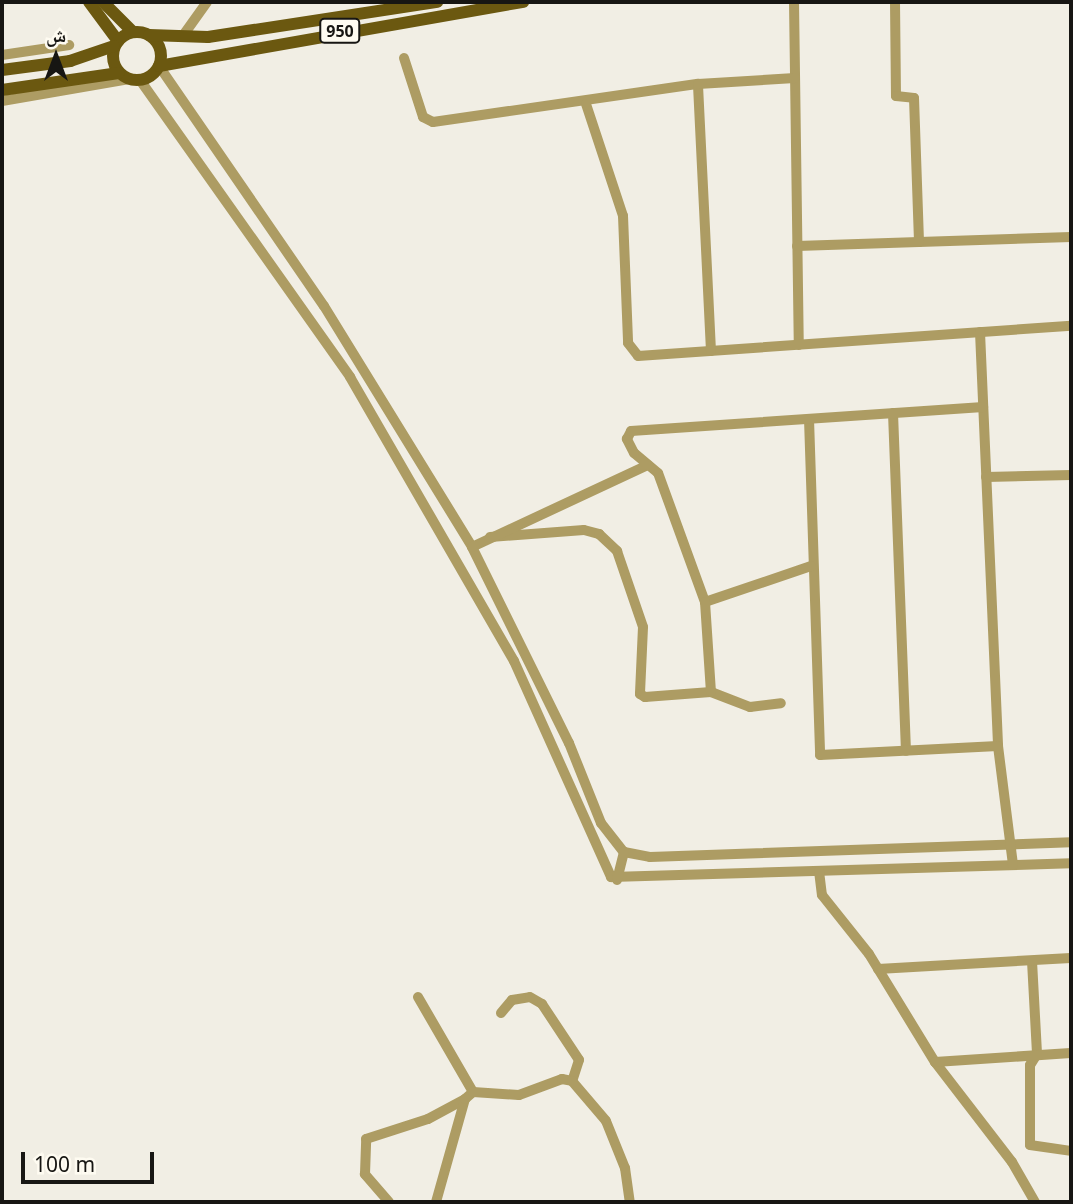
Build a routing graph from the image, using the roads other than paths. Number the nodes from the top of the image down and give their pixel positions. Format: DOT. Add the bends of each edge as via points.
graph roads {
  1 [pos="89,2"];
  2 [pos="103,2"];
  3 [pos="206,2"];
  4 [pos="437,2"];
  5 [pos="521,2"];
  6 [pos="794,2"];
  7 [pos="895,2"];
  8 [pos="132,32"];
  9 [pos="149,35"];
  10 [pos="181,37"];
  11 [pos="116,43"];
  12 [pos="69,46"];
  13 [pos="2,55"];
  14 [pos="404,58"];
  15 [pos="159,66"];
  16 [pos="2,69"];
  17 [pos="129,77"];
  18 [pos="795,78"];
  19 [pos="698,84"];
  20 [pos="2,90"];
  21 [pos="2,101"];
  22 [pos="586,104"];
  23 [pos="1071,237"];
  24 [pos="919,242"];
  25 [pos="797,246"];
  26 [pos="1071,326"];
  27 [pos="980,332"];
  28 [pos="799,345"];
  29 [pos="711,351"];
  30 [pos="983,407"];
  31 [pos="893,413"];
  32 [pos="809,419"];
  33 [pos="649,465"];
  34 [pos="1071,475"];
  35 [pos="986,477"];
  36 [pos="490,537"];
  37 [pos="472,547"];
  38 [pos="477,561"];
  39 [pos="811,566"];
  40 [pos="461,569"];
  41 [pos="705,602"];
  42 [pos="711,692"];
  43 [pos="781,703"];
  44 [pos="998,746"];
  45 [pos="906,751"];
  46 [pos="1071,842"];
  47 [pos="1010,844"];
  48 [pos="920,847"];
  49 [pos="624,852"];
  50 [pos="761,853"];
  51 [pos="1071,863"];
  52 [pos="1013,865"];
  53 [pos="920,866"];
  54 [pos="819,871"];
  55 [pos="762,873"];
  56 [pos="617,880"];
  57 [pos="1071,958"];
  58 [pos="1032,961"];
  59 [pos="878,969"];
  60 [pos="418,997"];
  61 [pos="501,1013"];
  62 [pos="1071,1053"];
  63 [pos="1037,1054"];
  64 [pos="935,1062"];
  65 [pos="572,1081"];
  66 [pos="469,1095"];
  67 [pos="1071,1151"];
  68 [pos="389,1202"];
  69 [pos="436,1202"];
  70 [pos="630,1202"];
  71 [pos="1035,1202"];
  1 -- 11 [label="main road"];
  2 -- 8 [label="main road"];
  3 -- 10 [label="street"];
  4 -- 10 [label="main road, 950 / 950"];
  5 -- 15 [label="main road, 950"];
  6 -- 18 [label="street"];
  7 -- 24 [label="street" via="896,96 914,98"];
  8 -- 9 [label="main road"];
  8 -- 11 [label="main road"];
  9 -- 10 [label="main road, 950 / 950"];
  9 -- 15 [label="main road" via="160,49"];
  11 -- 16 [label="main road" via="70,61"];
  11 -- 17 [label="main road" via="112,57"];
  12 -- 13 [label="street"];
  14 -- 22 [label="street" via="423,117 432,122"];
  15 -- 17 [label="main road"];
  15 -- 37 [label="street" via="324,306"];
  17 -- 20 [label="main road"];
  17 -- 21 [label="street"];
  17 -- 40 [label="street" via="350,377"];
  18 -- 19 [label="street"];
  18 -- 25 [label="street"];
  19 -- 22 [label="street"];
  19 -- 29 [label="street"];
  22 -- 29 [label="street" via="623,216 629,348 638,356"];
  23 -- 24 [label="street"];
  24 -- 25 [label="street"];
  25 -- 28 [label="street"];
  26 -- 27 [label="street"];
  27 -- 28 [label="street"];
  27 -- 30 [label="street"];
  28 -- 29 [label="street"];
  30 -- 31 [label="street"];
  30 -- 35 [label="street"];
  31 -- 32 [label="street"];
  31 -- 45 [label="street"];
  32 -- 33 [label="street" via="631,431 631,446"];
  32 -- 39 [label="street"];
  33 -- 36 [label="street"];
  33 -- 41 [label="street" via="658,473"];
  34 -- 35 [label="street"];
  35 -- 44 [label="street"];
  36 -- 37 [label="street"];
  36 -- 42 [label="street" via="584,530 599,534 617,551 643,627 640,694 665,698"];
  37 -- 38 [label="street"];
  38 -- 40 [label="street"];
  38 -- 49 [label="street" via="569,743 601,823"];
  39 -- 41 [label="street"];
  39 -- 45 [label="street" via="820,755"];
  40 -- 56 [label="street" via="514,660 603,864"];
  41 -- 42 [label="street"];
  42 -- 43 [label="street" via="750,707"];
  44 -- 45 [label="street"];
  44 -- 47 [label="street"];
  46 -- 47 [label="street"];
  47 -- 48 [label="street"];
  47 -- 52 [label="street"];
  48 -- 50 [label="street"];
  48 -- 53 [label="street"];
  49 -- 50 [label="street" via="650,857"];
  49 -- 56 [label="street"];
  50 -- 55 [label="street"];
  51 -- 52 [label="street"];
  52 -- 53 [label="street"];
  53 -- 54 [label="street"];
  54 -- 55 [label="street"];
  54 -- 59 [label="street" via="822,894"];
  55 -- 56 [label="street"];
  57 -- 58 [label="street"];
  58 -- 59 [label="street"];
  58 -- 63 [label="street"];
  59 -- 64 [label="street"];
  60 -- 66 [label="street"];
  61 -- 65 [label="street" via="512,1000 530,997 542,1004 579,1060"];
  62 -- 63 [label="street"];
  63 -- 64 [label="street"];
  63 -- 67 [label="street" via="1030,1065 1030,1145"];
  64 -- 71 [label="street" via="1012,1162"];
  65 -- 66 [label="street" via="562,1079 519,1095"];
  65 -- 70 [label="street" via="606,1121 625,1168"];
  66 -- 68 [label="street" via="428,1119 366,1139 365,1174"];
  66 -- 69 [label="street"];
}
